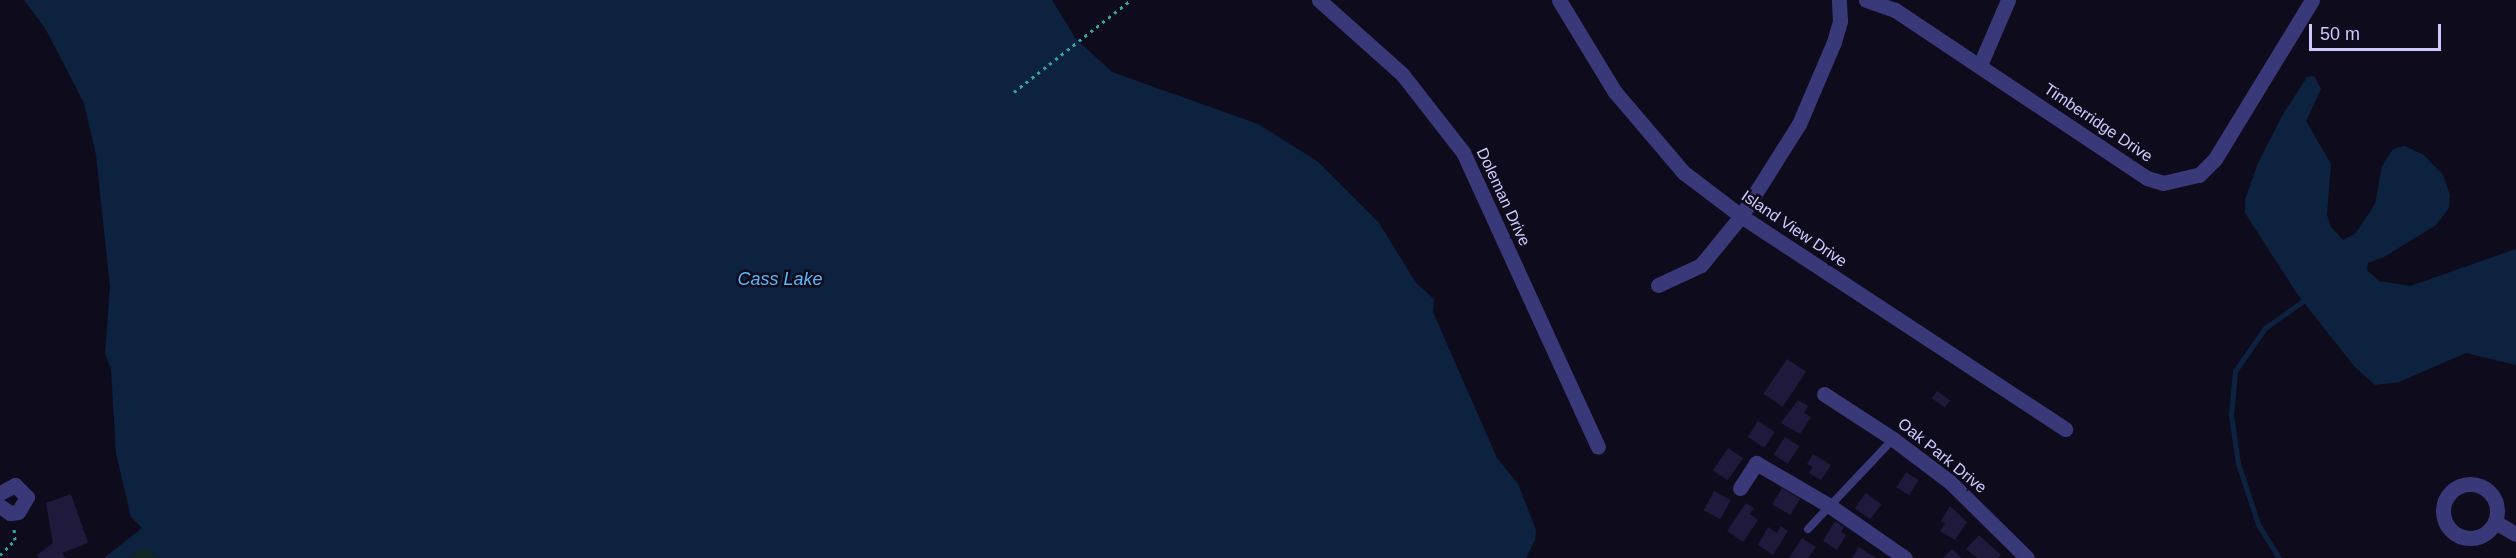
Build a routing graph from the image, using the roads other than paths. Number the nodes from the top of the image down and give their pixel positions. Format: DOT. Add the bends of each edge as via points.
graph roads {
  1 [pos="1319,0"];
  2 [pos="1559,0"];
  3 [pos="1839,0"];
  4 [pos="1866,0"];
  5 [pos="2008,0"];
  6 [pos="2312,0"];
  7 [pos="1980,65"];
  8 [pos="1741,216"];
  9 [pos="1659,285"];
  10 [pos="1824,394"];
  11 [pos="2065,429"];
  12 [pos="1893,438"];
  13 [pos="1598,447"];
  14 [pos="1740,488"];
  15 [pos="1,489"];
  16 [pos="1830,506"];
  17 [pos="4,509"];
  18 [pos="2495,522"];
  19 [pos="1808,529"];
  20 [pos="2516,534"];
  21 [pos="1905,558"];
  22 [pos="2027,558"];
  1 -- 13 [label="street, Doleman Drive" via="1402,74 1463,152"];
  2 -- 8 [label="street, Island View Drive" via="1615,92 1683,172"];
  3 -- 8 [label="street" via="1840,21 1834,42 1799,124"];
  4 -- 7 [label="street, Timberridge Drive" via="1895,10"];
  5 -- 7 [label="street"];
  6 -- 7 [label="street, Timberridge Drive" via="2215,159 2199,175 2182,182 2163,183 2148,178"];
  8 -- 9 [label="street" via="1701,265"];
  8 -- 11 [label="street, Island View Drive"];
  10 -- 12 [label="street, Oak Park Drive"];
  12 -- 16 [label="lane"];
  12 -- 22 [label="street, Oak Park Drive" via="1950,482"];
  14 -- 16 [label="street" via="1756,463"];
  15 -- 17 [label="street" via="15,485 27,497 22,510"];
  16 -- 19 [label="lane"];
  16 -- 21 [label="street"];
  18 -- 20 [label="street"];
}
